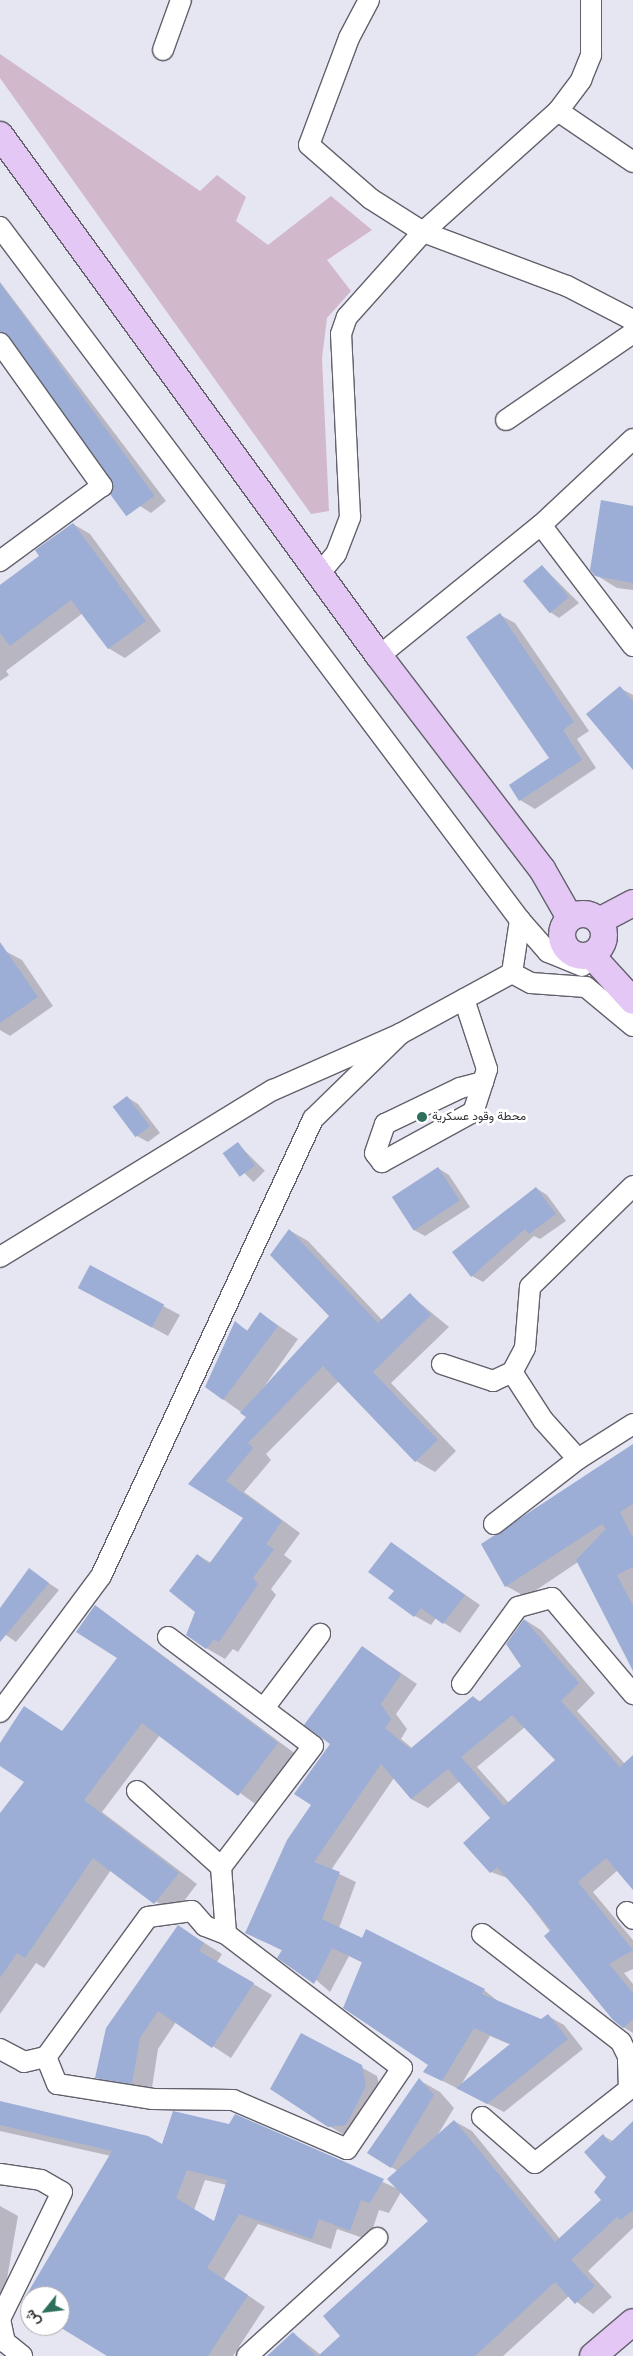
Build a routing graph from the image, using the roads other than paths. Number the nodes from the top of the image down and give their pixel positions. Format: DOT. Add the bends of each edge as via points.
graph roads {
  1 [pos="181,0"];
  2 [pos="370,0"];
  3 [pos="591,0"];
  4 [pos="164,50"];
  5 [pos="558,111"];
  6 [pos="0,135"];
  7 [pos="633,162"];
  8 [pos="0,227"];
  9 [pos="423,232"];
  10 [pos="633,320"];
  11 [pos="633,333"];
  12 [pos="0,343"];
  13 [pos="506,420"];
  14 [pos="633,439"];
  15 [pos="541,524"];
  16 [pos="0,562"];
  17 [pos="319,574"];
  18 [pos="633,646"];
  19 [pos="379,656"];
  20 [pos="633,903"];
  21 [pos="570,918"];
  22 [pos="520,920"];
  23 [pos="633,920"];
  24 [pos="591,947"];
  25 [pos="512,973"];
  26 [pos="586,987"];
  27 [pos="464,999"];
  28 [pos="633,1001"];
  29 [pos="633,1026"];
  30 [pos="400,1034"];
  31 [pos="483,1082"];
  32 [pos="633,1186"];
  33 [pos="0,1257"];
  34 [pos="442,1364"];
  35 [pos="512,1372"];
  36 [pos="633,1424"];
  37 [pos="578,1459"];
  38 [pos="494,1524"];
  39 [pos="320,1634"];
  40 [pos="168,1637"];
  41 [pos="462,1684"];
  42 [pos="633,1694"];
  43 [pos="264,1708"];
  44 [pos="0,1712"];
  45 [pos="137,1791"];
  46 [pos="221,1867"];
  47 [pos="226,1934"];
  48 [pos="482,1934"];
  49 [pos="0,2050"];
  50 [pos="46,2057"];
  51 [pos="631,2062"];
  52 [pos="482,2117"];
  53 [pos="0,2174"];
  54 [pos="377,2238"];
  55 [pos="0,2319"];
  56 [pos="633,2322"];
  57 [pos="22,2356"];
  58 [pos="247,2356"];
  59 [pos="593,2356"];
  1 -- 4 [label="street"];
  2 -- 9 [label="street" via="349,38 309,144 371,199"];
  3 -- 5 [label="street" via="591,55 581,80"];
  5 -- 7 [label="street"];
  5 -- 9 [label="street"];
  6 -- 17 [label="main road"];
  8 -- 22 [label="street"];
  9 -- 10 [label="street" via="567,286"];
  9 -- 17 [label="street" via="347,317 341,334 350,517 336,554"];
  11 -- 13 [label="street"];
  12 -- 16 [label="street" via="102,486"];
  14 -- 15 [label="street"];
  15 -- 18 [label="street"];
  15 -- 19 [label="street"];
  17 -- 19 [label="main road"];
  19 -- 21 [label="main road" via="542,869"];
  20 -- 24 [label="main road"];
  21 -- 24 [label="main road" via="580,914"];
  21 -- 24 [label="main road" via="562,929 562,941"];
  22 -- 24 [label="street" via="548,952"];
  22 -- 25 [label="street"];
  23 -- 24 [label="main road"];
  24 -- 26 [label="street"];
  24 -- 28 [label="main road"];
  25 -- 26 [label="street" via="531,983"];
  25 -- 27 [label="street"];
  26 -- 29 [label="street"];
  27 -- 30 [label="street"];
  27 -- 31 [label="street" via="487,1069"];
  30 -- 33 [label="street" via="273,1090"];
  30 -- 44 [label="street" via="313,1119 101,1576"];
  31 -- 31 [label="street" via="472,1112 453,1125 382,1162 375,1153 385,1124 460,1088"];
  32 -- 35 [label="street" via="530,1287 525,1348"];
  34 -- 35 [label="street" via="493,1381"];
  35 -- 37 [label="street" via="543,1420"];
  36 -- 37 [label="street"];
  37 -- 38 [label="street"];
  39 -- 43 [label="street"];
  40 -- 43 [label="street"];
  41 -- 42 [label="street" via="518,1607 552,1598"];
  43 -- 46 [label="street" via="313,1746"];
  45 -- 46 [label="street"];
  46 -- 47 [label="street"];
  47 -- 50 [label="street" via="205,1926 192,1911 148,1917"];
  47 -- 50 [label="street" via="402,2068 346,2149 233,2100 153,2099 57,2084"];
  48 -- 51 [label="street" via="621,2042"];
  49 -- 50 [label="street" via="24,2062"];
  51 -- 52 [label="street" via="629,2089 535,2162"];
  53 -- 55 [label="street" via="41,2180 62,2192"];
  54 -- 58 [label="street"];
  55 -- 57 [label="street" via="5,2342"];
  56 -- 59 [label="main road"];
}
